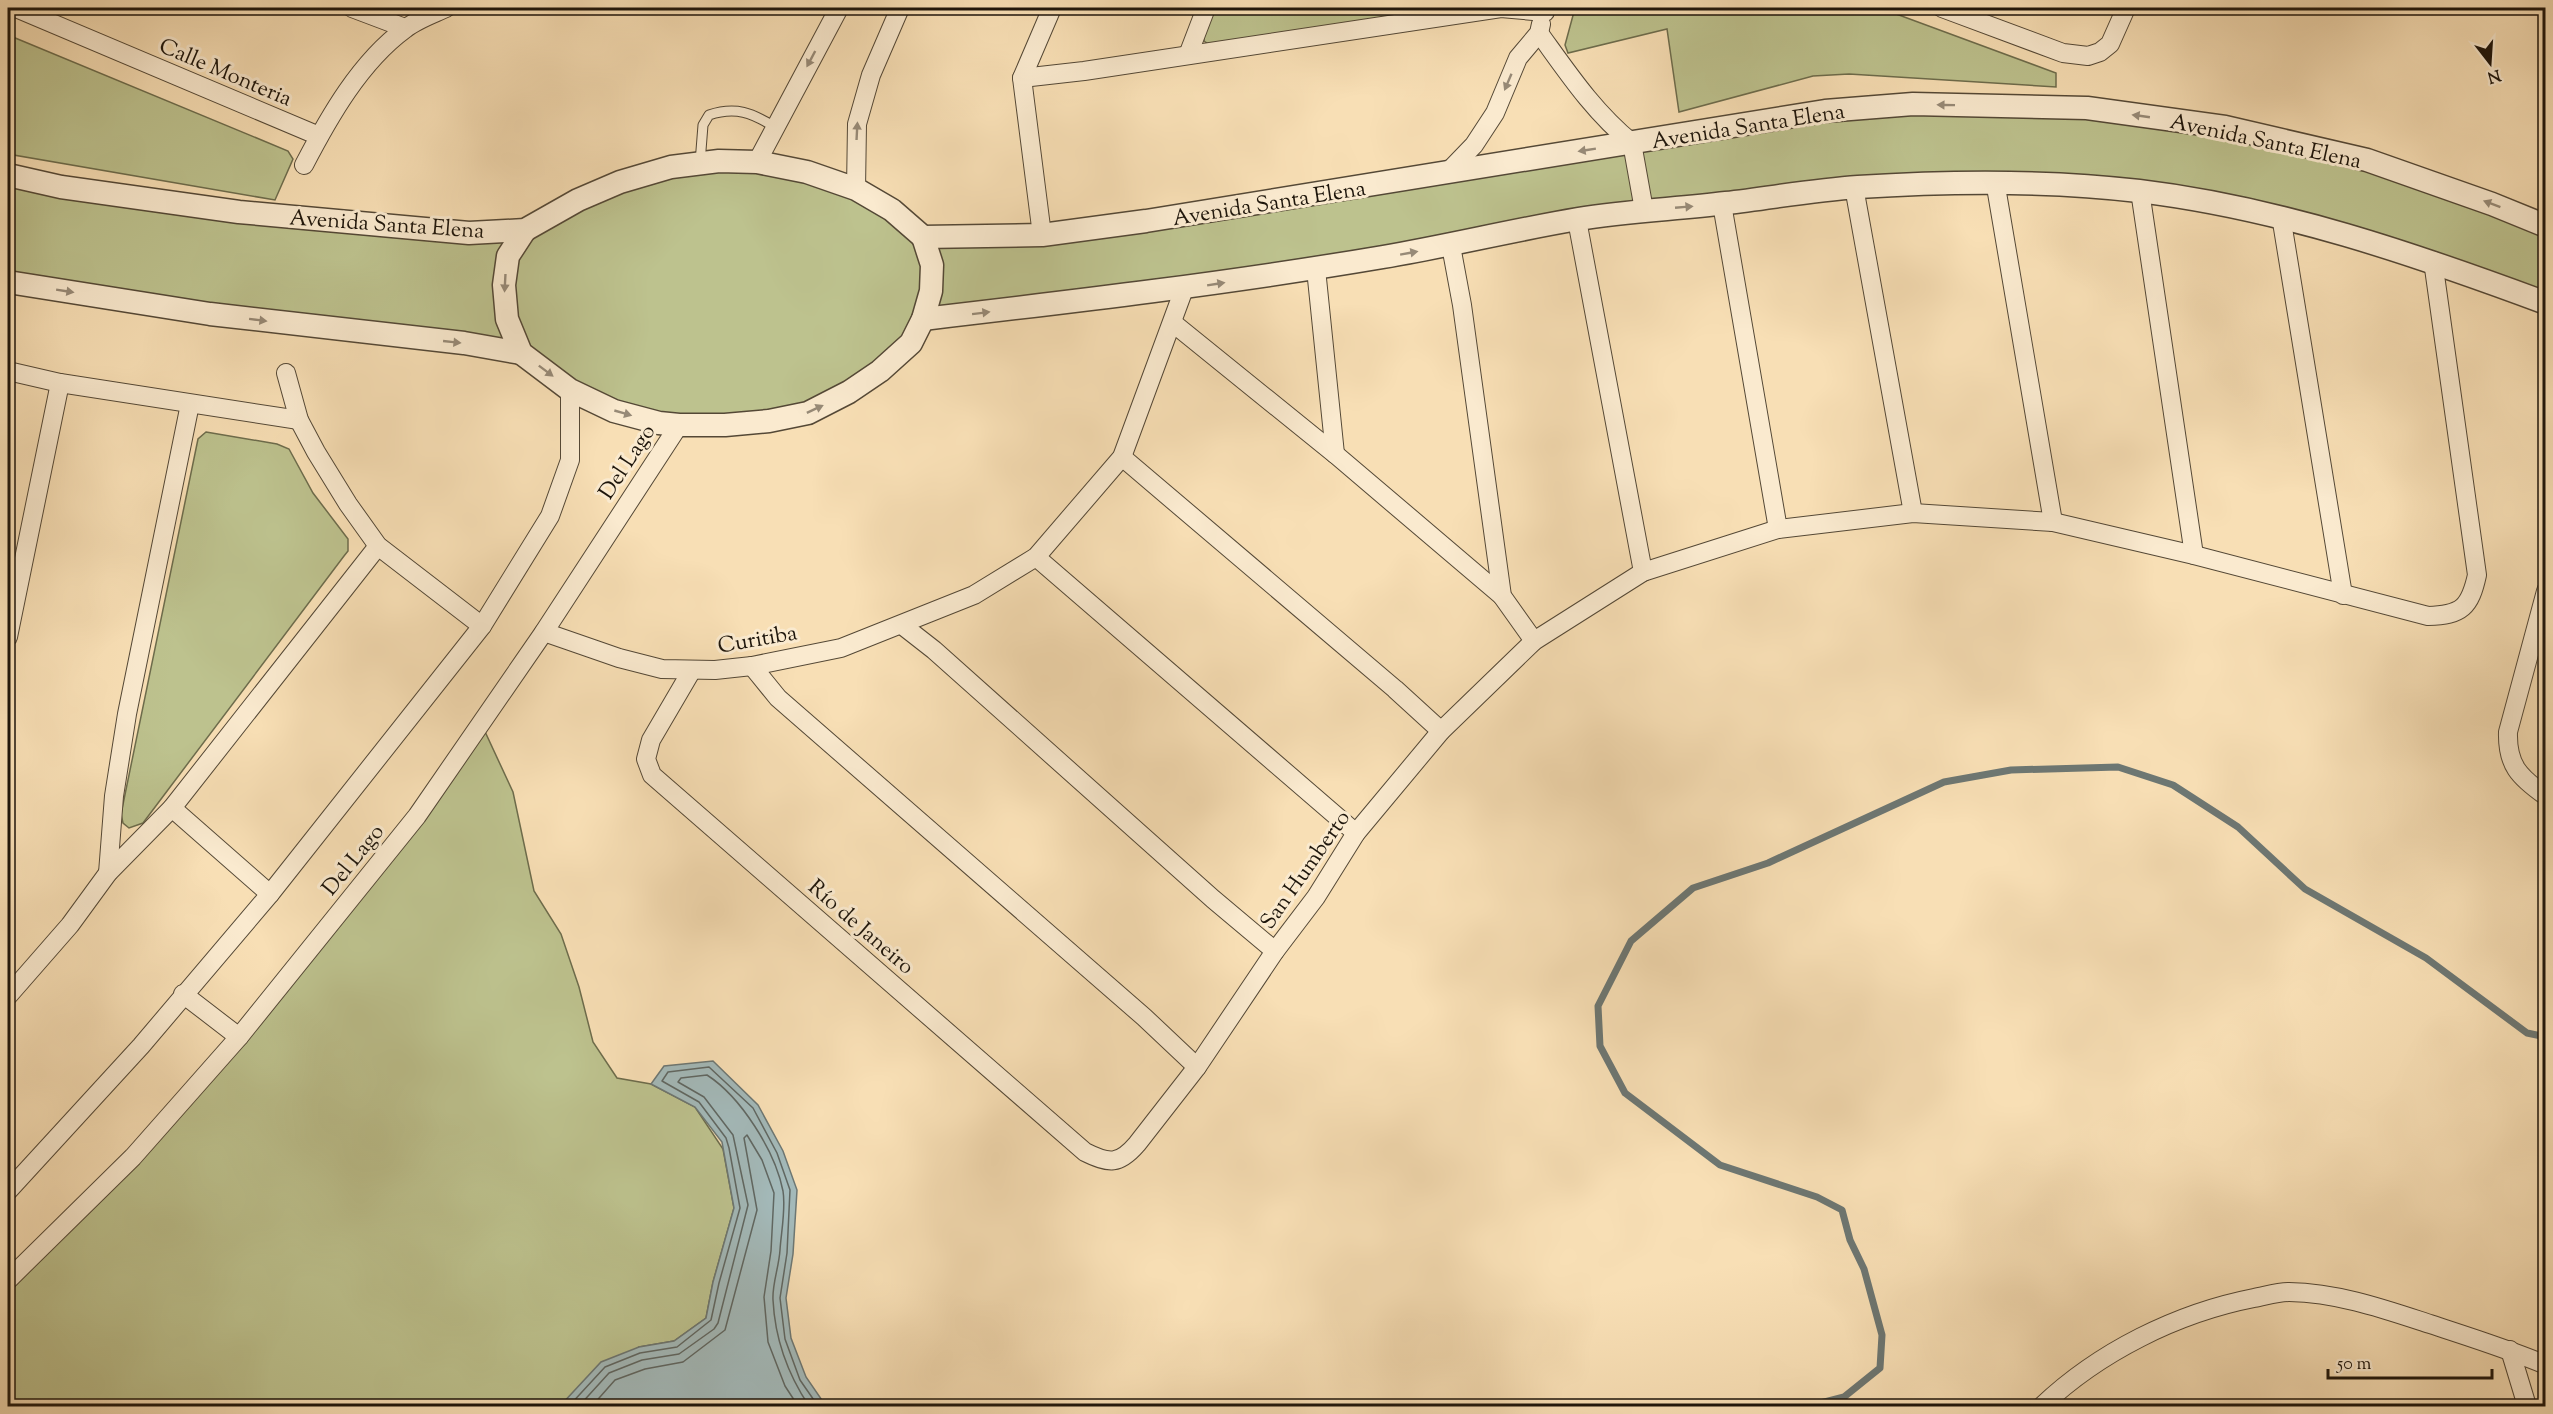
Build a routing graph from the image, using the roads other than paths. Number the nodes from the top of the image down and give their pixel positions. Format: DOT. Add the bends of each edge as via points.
graph roads {
  1 [pos="16,8"];
  2 [pos="352,8"];
  3 [pos="446,8"];
  4 [pos="839,8"];
  5 [pos="900,8"];
  6 [pos="1053,8"];
  7 [pos="1206,8"];
  8 [pos="1501,8"];
  9 [pos="1942,8"];
  10 [pos="2126,8"];
  11 [pos="1546,10"];
  12 [pos="405,28"];
  13 [pos="1539,33"];
  14 [pos="1188,55"];
  15 [pos="1022,78"];
  16 [pos="775,127"];
  17 [pos="319,136"];
  18 [pos="1632,143"];
  19 [pos="757,162"];
  20 [pos="700,163"];
  21 [pos="304,165"];
  22 [pos="1447,173"];
  23 [pos="8,175"];
  24 [pos="1995,181"];
  25 [pos="1854,187"];
  26 [pos="856,189"];
  27 [pos="2140,191"];
  28 [pos="1722,204"];
  29 [pos="1644,210"];
  30 [pos="2281,216"];
  31 [pos="1577,220"];
  32 [pos="2546,226"];
  33 [pos="525,230"];
  34 [pos="1042,235"];
  35 [pos="923,237"];
  36 [pos="1451,246"];
  37 [pos="2433,261"];
  38 [pos="1316,269"];
  39 [pos="8,282"];
  40 [pos="1184,289"];
  41 [pos="2546,303"];
  42 [pos="923,320"];
  43 [pos="1173,323"];
  44 [pos="521,353"];
  45 [pos="8,371"];
  46 [pos="286,373"];
  47 [pos="60,383"];
  48 [pos="570,390"];
  49 [pos="190,404"];
  50 [pos="299,420"];
  51 [pos="679,424"];
  52 [pos="1335,454"];
  53 [pos="1122,457"];
  54 [pos="1913,513"];
  55 [pos="2053,522"];
  56 [pos="1778,529"];
  57 [pos="378,546"];
  58 [pos="2194,555"];
  59 [pos="1036,557"];
  60 [pos="1643,572"];
  61 [pos="2546,591"];
  62 [pos="2343,595"];
  63 [pos="1502,596"];
  64 [pos="902,625"];
  65 [pos="482,626"];
  66 [pos="544,632"];
  67 [pos="8,637"];
  68 [pos="1534,640"];
  69 [pos="752,666"];
  70 [pos="692,670"];
  71 [pos="1441,731"];
  72 [pos="2546,796"];
  73 [pos="172,808"];
  74 [pos="1356,833"];
  75 [pos="108,873"];
  76 [pos="270,894"];
  77 [pos="1275,951"];
  78 [pos="183,994"];
  79 [pos="8,996"];
  80 [pos="239,1037"];
  81 [pos="1197,1067"];
  82 [pos="1137,1144"];
  83 [pos="8,1191"];
  84 [pos="8,1280"];
  85 [pos="2510,1350"];
  86 [pos="2546,1365"];
  87 [pos="2042,1407"];
  88 [pos="2527,1407"];
  1 -- 17 [label="street, Calle Monteria"];
  2 -- 12 [label="street"];
  3 -- 12 [label="street"];
  4 -- 16 [label="street, one-way"];
  26 -- 5 [label="street, one-way" via="857,124 871,75"];
  6 -- 15 [label="street"];
  7 -- 14 [label="street"];
  8 -- 11 [label="street"];
  8 -- 14 [label="street"];
  9 -- 10 [label="street" via="2064,52 2088,56 2110,44"];
  11 -- 13 [label="street"];
  12 -- 17 [label="street" via="351,86"];
  13 -- 18 [label="street" via="1590,104"];
  13 -- 22 [label="street, one-way" via="1518,58 1495,113 1474,145"];
  14 -- 15 [label="street"];
  15 -- 34 [label="street"];
  16 -- 19 [label="street"];
  16 -- 20 [label="lane" via="754,114 736,109 709,116 703,125"];
  17 -- 21 [label="street"];
  18 -- 22 [label="street, Avenida Santa Elena, one-way"];
  18 -- 29 [label="street"];
  32 -- 18 [label="street, Avenida Santa Elena, one-way" via="2367,160 2225,127 2087,108 1913,104 1836,110"];
  19 -- 20 [label="street, Avenida Santa Elena"];
  19 -- 26 [label="street, Avenida Santa Elena" via="807,172"];
  20 -- 33 [label="street, Avenida Santa Elena" via="620,182"];
  22 -- 34 [label="street, Avenida Santa Elena"];
  23 -- 33 [label="street, Avenida Santa Elena" via="61,187 239,212 469,233"];
  24 -- 25 [label="street"];
  24 -- 27 [label="street"];
  24 -- 55 [label="street"];
  25 -- 28 [label="street"];
  25 -- 54 [label="street"];
  26 -- 35 [label="street, Avenida Santa Elena" via="892,210"];
  27 -- 30 [label="street"];
  27 -- 58 [label="street"];
  29 -- 28 [label="street, one-way"];
  28 -- 56 [label="street"];
  29 -- 31 [label="street"];
  30 -- 37 [label="street"];
  30 -- 62 [label="street"];
  31 -- 36 [label="street"];
  31 -- 60 [label="street"];
  33 -- 44 [label="street, one-way" via="508,256 504,285 507,320"];
  34 -- 35 [label="street, Avenida Santa Elena"];
  35 -- 42 [label="street" via="932,265 931,291"];
  38 -- 36 [label="street, one-way"];
  36 -- 63 [label="street"];
  37 -- 41 [label="street"];
  37 -- 62 [label="street, San Humberto" via="2477,575 2473,594 2463,608 2449,616 2428,616"];
  40 -- 38 [label="street, one-way"];
  38 -- 52 [label="street"];
  39 -- 44 [label="street, one-way" via="210,314"];
  42 -- 40 [label="street, one-way"];
  40 -- 43 [label="street, Curitiba"];
  51 -- 42 [label="street, one-way" via="725,425 808,413 880,371 911,343"];
  43 -- 52 [label="street"];
  43 -- 53 [label="street, Curitiba"];
  44 -- 48 [label="street, one-way"];
  45 -- 47 [label="street"];
  46 -- 50 [label="street"];
  47 -- 49 [label="street"];
  47 -- 67 [label="street"];
  48 -- 51 [label="street, one-way" via="614,411"];
  48 -- 65 [label="street" via="570,460 550,516"];
  49 -- 50 [label="street"];
  49 -- 75 [label="street" via="127,714 114,796"];
  50 -- 57 [label="street" via="348,504"];
  51 -- 66 [label="street, Del Lago"];
  52 -- 63 [label="street"];
  53 -- 59 [label="street, Curitiba"];
  53 -- 71 [label="street"];
  54 -- 55 [label="street, San Humberto"];
  54 -- 56 [label="street, San Humberto"];
  55 -- 58 [label="street, San Humberto"];
  56 -- 60 [label="street, San Humberto"];
  57 -- 65 [label="street"];
  57 -- 73 [label="street"];
  58 -- 62 [label="street, San Humberto"];
  59 -- 64 [label="street, Curitiba" via="974,595"];
  59 -- 74 [label="street"];
  60 -- 68 [label="street, San Humberto"];
  61 -- 72 [label="street" via="2507,747 2524,780"];
  63 -- 68 [label="street"];
  64 -- 69 [label="street, Curitiba" via="842,648"];
  64 -- 77 [label="street"];
  65 -- 76 [label="street"];
  66 -- 70 [label="street, Curitiba" via="619,658 662,669"];
  66 -- 80 [label="street, Del Lago" via="417,816"];
  68 -- 71 [label="street, San Humberto"];
  69 -- 70 [label="street, Curitiba"];
  69 -- 81 [label="street" via="778,698"];
  70 -- 82 [label="street, Río de Janeiro" via="651,740 646,759 652,776 1085,1152 1102,1161 1116,1160"];
  71 -- 74 [label="street, San Humberto"];
  73 -- 75 [label="street"];
  73 -- 76 [label="street"];
  74 -- 77 [label="street, San Humberto" via="1316,897"];
  75 -- 79 [label="street" via="70,925"];
  76 -- 78 [label="street"];
  77 -- 81 [label="street, San Humberto"];
  78 -- 80 [label="street"];
  78 -- 83 [label="street" via="141,1046"];
  80 -- 84 [label="street, Del Lago" via="134,1157"];
  81 -- 82 [label="street, San Humberto"];
  85 -- 86 [label="street"];
  85 -- 87 [label="street" via="2351,1299 2288,1292 2227,1304 2115,1350"];
  85 -- 88 [label="street"];
}
